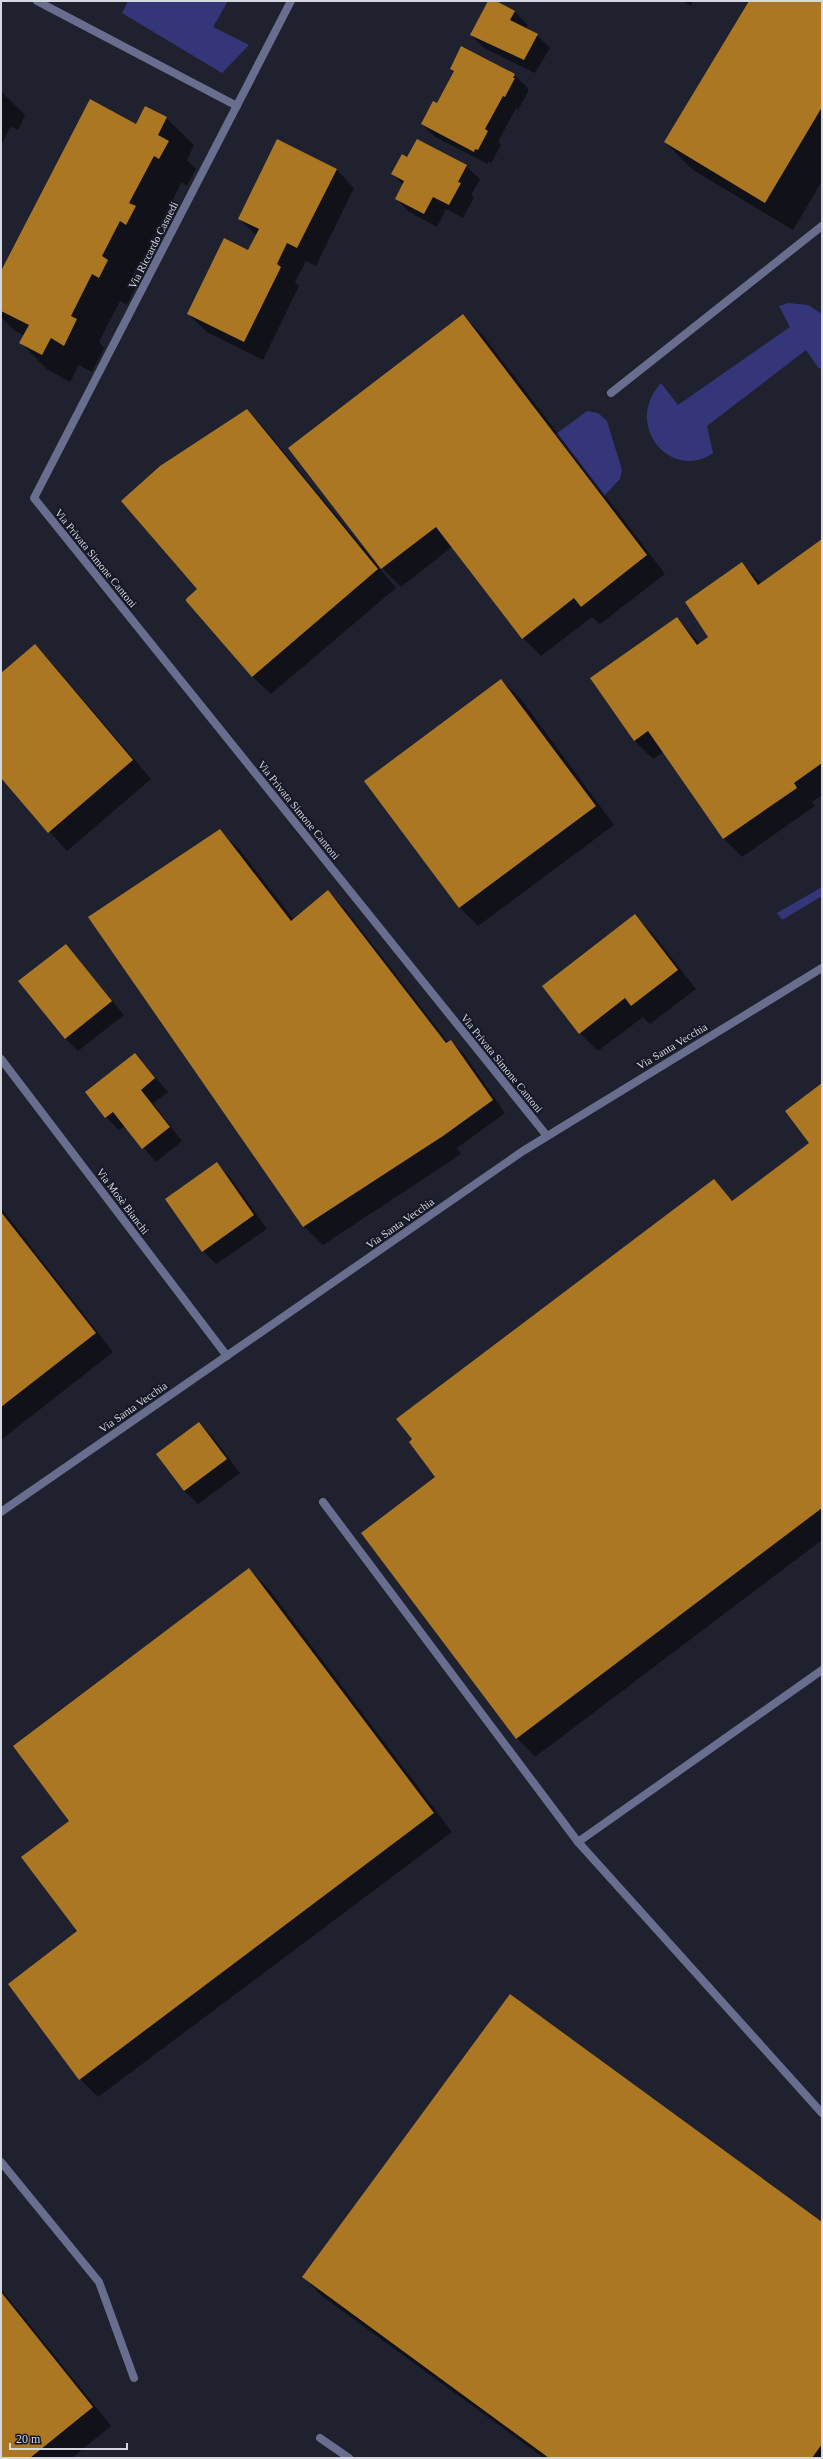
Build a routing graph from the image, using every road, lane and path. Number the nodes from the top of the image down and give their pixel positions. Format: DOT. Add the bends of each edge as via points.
graph roads {
  1 [pos="37,1"];
  2 [pos="291,1"];
  3 [pos="237,106"];
  4 [pos="822,226"];
  5 [pos="611,392"];
  6 [pos="34,498"];
  7 [pos="822,968"];
  8 [pos="1,1060"];
  9 [pos="547,1136"];
  10 [pos="227,1356"];
  11 [pos="323,1502"];
  12 [pos="1,1512"];
  13 [pos="822,1670"];
  14 [pos="578,1842"];
  15 [pos="822,2113"];
  16 [pos="1,2162"];
  17 [pos="134,2378"];
  18 [pos="320,2438"];
  19 [pos="349,2458"];
  1 -- 3 [label="street"];
  2 -- 3 [label="street, Via Riccardo Casnedi"];
  3 -- 6 [label="street, Via Riccardo Casnedi"];
  4 -- 5 [label="street"];
  6 -- 9 [label="street, Via Privata Simone Cantoni"];
  7 -- 9 [label="street, Via Santa Vecchia"];
  8 -- 10 [label="street, Via Mosè Bianchi"];
  9 -- 10 [label="street, Via Santa Vecchia"];
  10 -- 12 [label="street, Via Santa Vecchia"];
  11 -- 14 [label="street"];
  13 -- 14 [label="street"];
  14 -- 15 [label="street"];
  16 -- 17 [label="street" via="99,2282"];
  18 -- 19 [label="street"];
}
